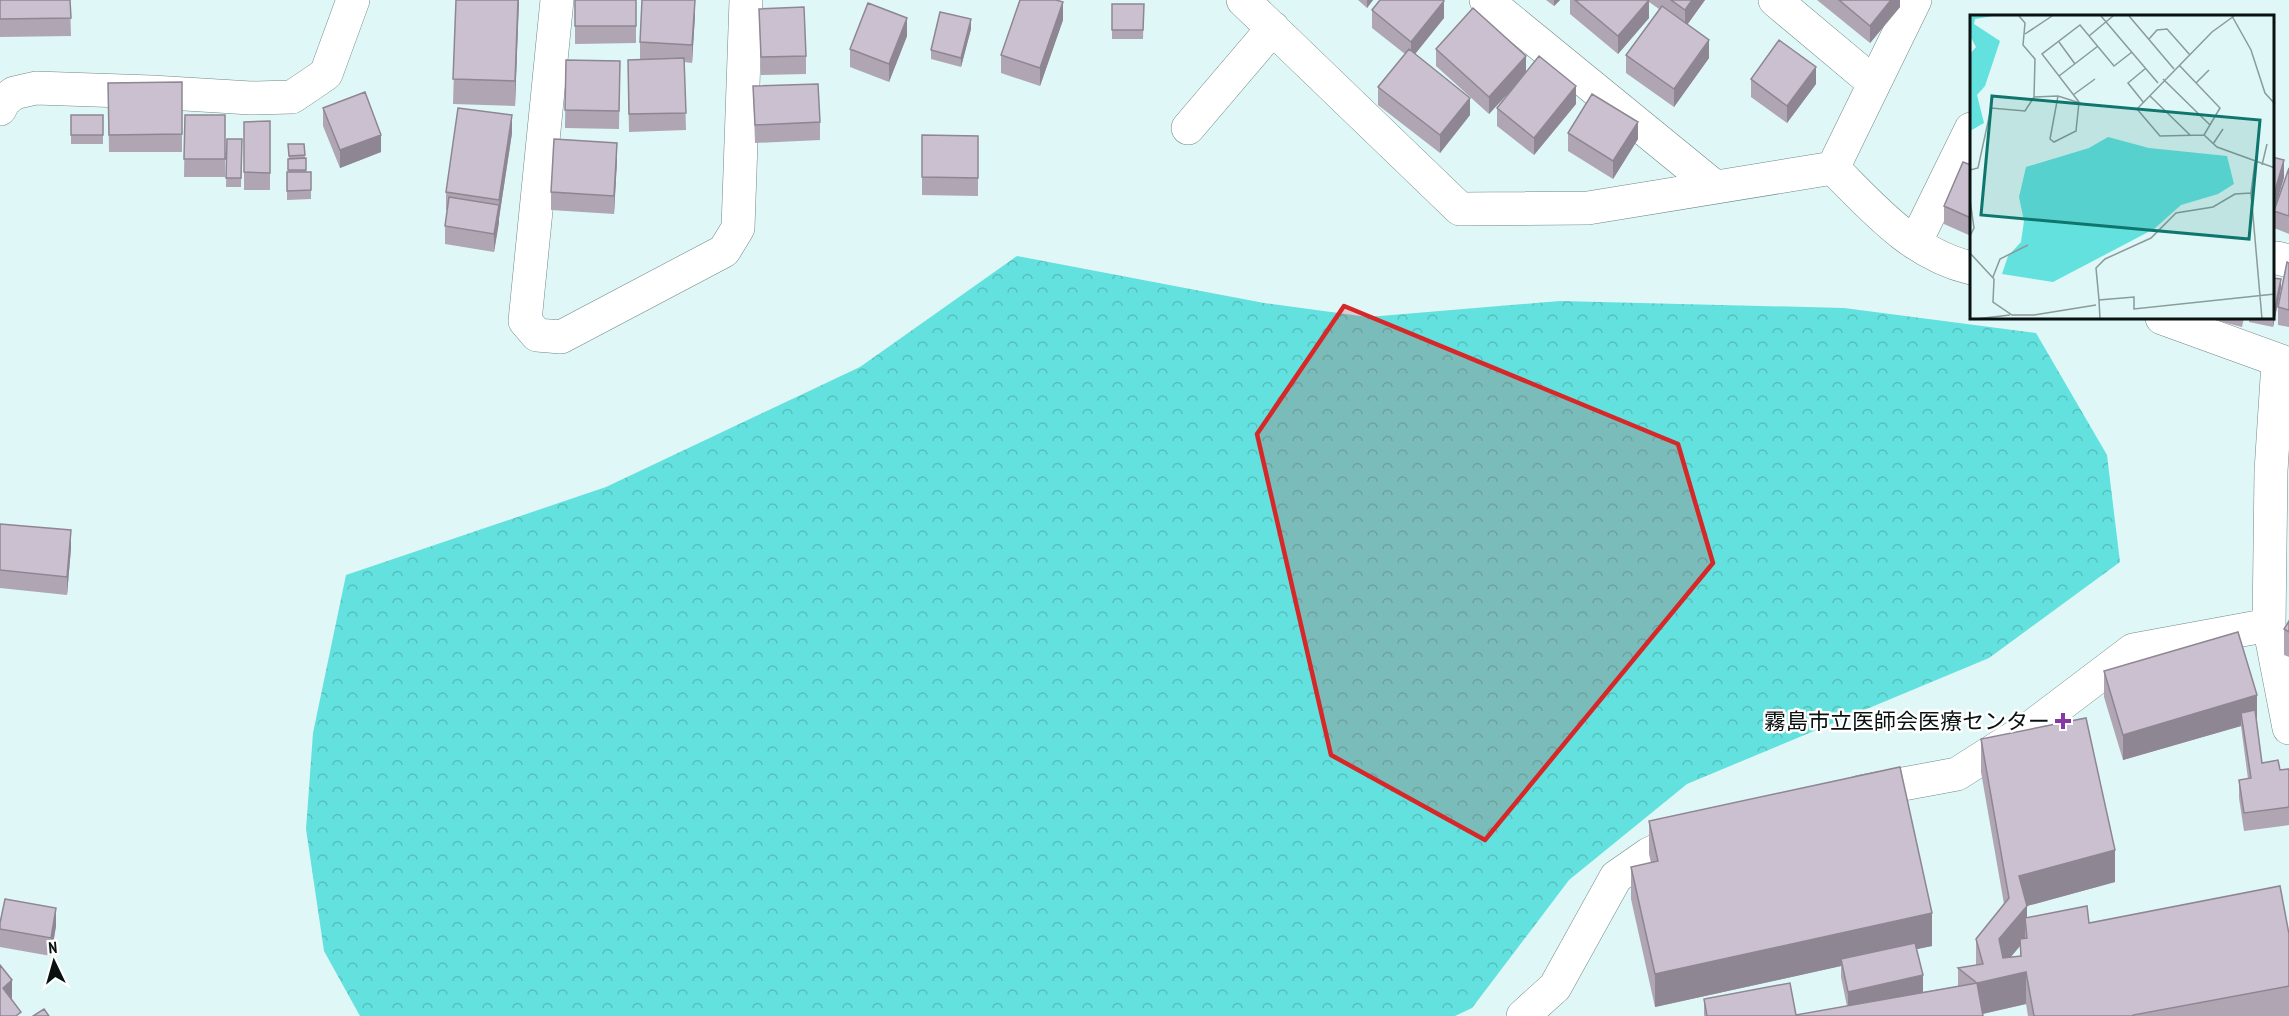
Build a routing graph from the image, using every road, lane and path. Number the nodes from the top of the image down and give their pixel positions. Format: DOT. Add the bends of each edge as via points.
graph roads {
  1 [pos="353,0"];
  2 [pos="557,0"];
  3 [pos="746,0"];
  4 [pos="1243,0"];
  5 [pos="1486,0"];
  6 [pos="1775,0"];
  7 [pos="1915,0"];
  8 [pos="1273,28"];
  9 [pos="1874,83"];
  10 [pos="0,109"];
  11 [pos="1188,128"];
  12 [pos="1970,131"];
  13 [pos="1833,168"];
  14 [pos="1715,187"];
  15 [pos="1915,243"];
  16 [pos="1970,268"];
  17 [pos="2167,320"];
  18 [pos="2283,363"];
  19 [pos="2269,625"];
  20 [pos="2289,728"];
  21 [pos="1828,799"];
  22 [pos="1712,824"];
  23 [pos="1523,1016"];
  1 -- 10 [label="street" via="326,74 292,97 250,99 36,88 14,93"];
  2 -- 3 [label="street" via="525,321 537,335 561,337 724,251 738,228"];
  4 -- 8 [label="street"];
  5 -- 14 [label="street"];
  6 -- 9 [label="street"];
  7 -- 9 [label="street"];
  8 -- 11 [label="street"];
  8 -- 14 [label="street" via="1460,209 1588,208"];
  9 -- 13 [label="street"];
  12 -- 15 [label="street"];
  13 -- 14 [label="street"];
  13 -- 15 [label="street" via="1895,230"];
  15 -- 16 [label="street" via="1945,262"];
  17 -- 18 [label="street"];
  18 -- 19 [label="street" via="2271,471"];
  19 -- 20 [label="street"];
  19 -- 21 [label="street" via="2133,650 2034,725 1957,774"];
  22 -- 23 [label="street" via="1649,854 1616,877 1555,987"];
}
